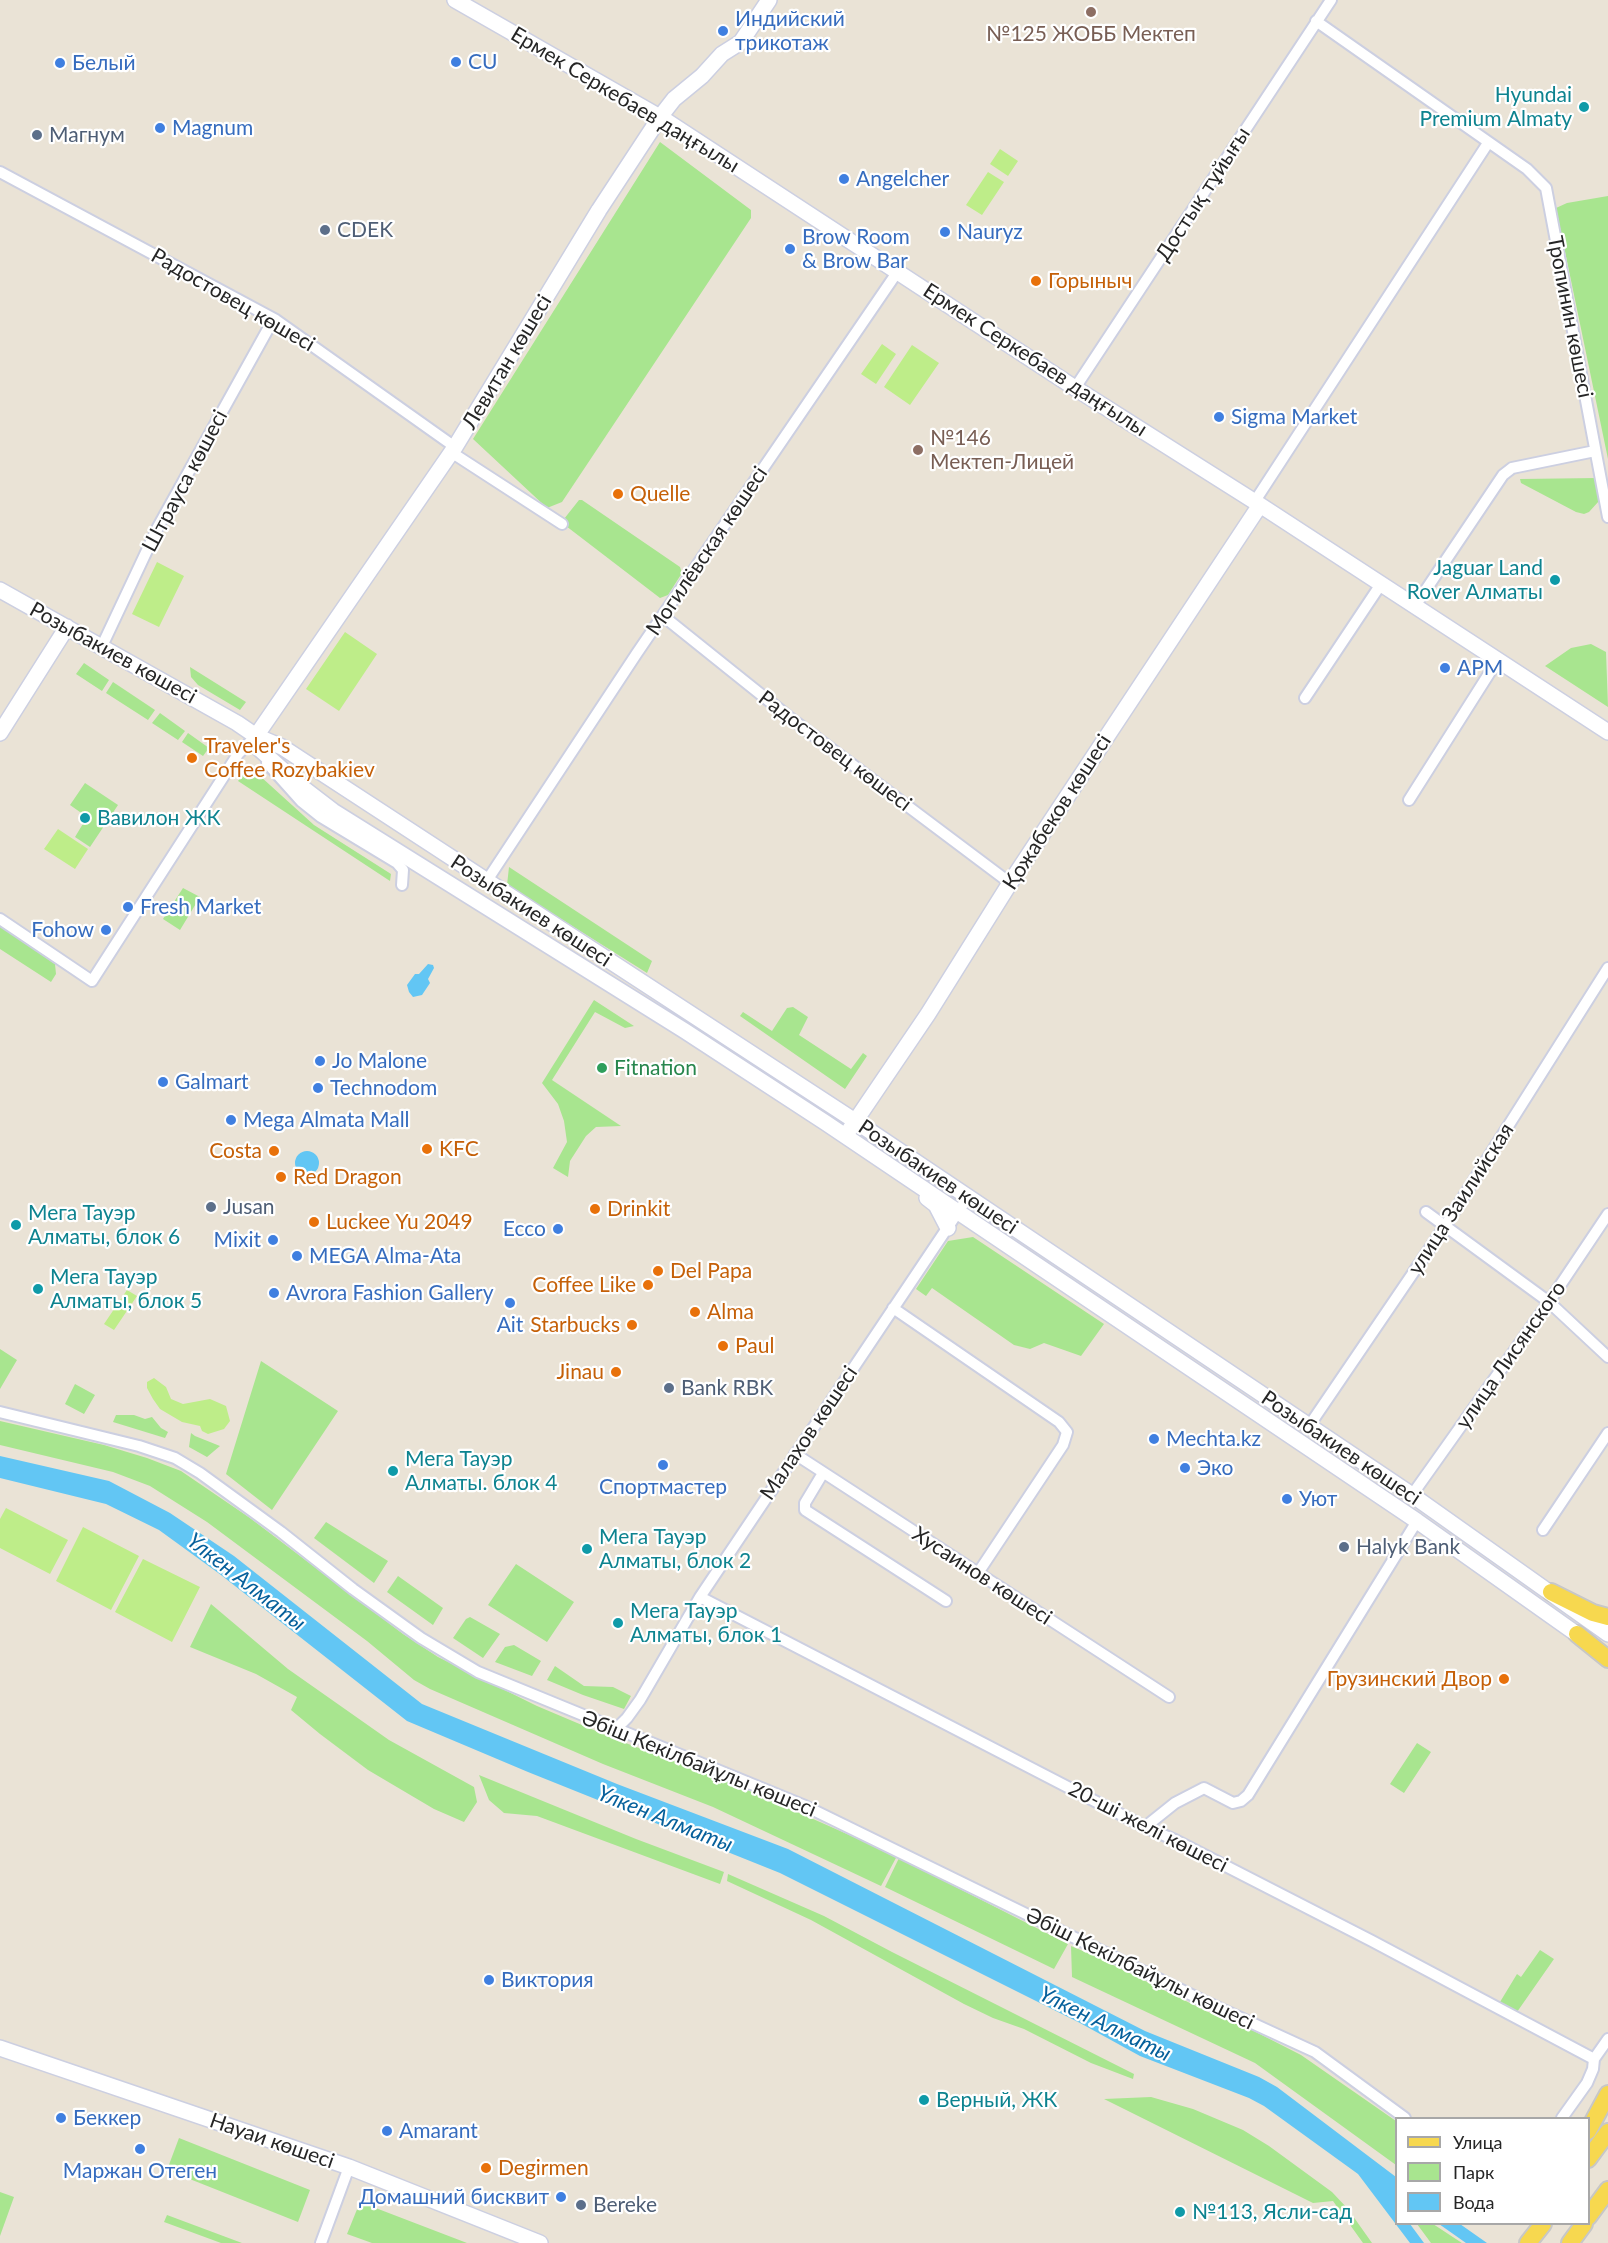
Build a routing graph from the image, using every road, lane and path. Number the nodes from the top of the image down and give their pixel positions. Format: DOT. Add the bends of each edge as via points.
graph roads {
  1 [pos="455,0"];
  2 [pos="769,0"];
  3 [pos="1331,0"];
  4 [pos="1316,21"];
  5 [pos="660,117"];
  6 [pos="1488,143"];
  7 [pos="0,172"];
  8 [pos="898,271"];
  9 [pos="276,320"];
  10 [pos="1075,388"];
  11 [pos="455,451"];
  12 [pos="1595,451"];
  13 [pos="1258,503"];
  14 [pos="1608,517"];
  15 [pos="562,524"];
  16 [pos="1381,584"];
  17 [pos="0,590"];
  18 [pos="1414,606"];
  19 [pos="663,616"];
  20 [pos="67,627"];
  21 [pos="102,646"];
  22 [pos="1497,661"];
  23 [pos="1305,698"];
  24 [pos="1608,732"];
  25 [pos="0,733"];
  26 [pos="256,740"];
  27 [pos="1409,800"];
  28 [pos="486,882"];
  29 [pos="1010,883"];
  30 [pos="402,885"];
  31 [pos="0,919"];
  32 [pos="1608,968"];
  33 [pos="855,1121"];
  34 [pos="844,1136"];
  35 [pos="865,1150"];
  36 [pos="968,1197"];
  37 [pos="959,1212"];
  38 [pos="1426,1212"];
  39 [pos="1608,1214"];
  40 [pos="1445,1226"];
  41 [pos="948,1228"];
  42 [pos="1549,1302"];
  43 [pos="893,1308"];
  44 [pos="1608,1357"];
  45 [pos="0,1412"];
  46 [pos="1309,1426"];
  47 [pos="1608,1433"];
  48 [pos="795,1454"];
  49 [pos="823,1473"];
  50 [pos="1412,1495"];
  51 [pos="1417,1521"];
  52 [pos="1543,1530"];
  53 [pos="978,1573"];
  54 [pos="1551,1592"];
  55 [pos="700,1597"];
  56 [pos="946,1601"];
  57 [pos="1608,1617"];
  58 [pos="1608,1634"];
  59 [pos="1577,1635"];
  60 [pos="1608,1657"];
  61 [pos="1168,1697"];
  62 [pos="615,1730"];
  63 [pos="1145,1827"];
  64 [pos="1608,2039"];
  65 [pos="0,2048"];
  66 [pos="1594,2059"];
  67 [pos="1608,2094"];
  68 [pos="1404,2117"];
  69 [pos="1563,2117"];
  70 [pos="1590,2127"];
  71 [pos="1608,2132"];
  72 [pos="1590,2156"];
  73 [pos="349,2167"];
  74 [pos="1608,2190"];
  75 [pos="1608,2196"];
  76 [pos="1590,2217"];
  77 [pos="1590,2217"];
  78 [pos="1541,2225"];
  79 [pos="1584,2225"];
  80 [pos="1570,2242"];
  81 [pos="321,2243"];
  82 [pos="540,2243"];
  83 [pos="1528,2243"];
  1 -- 5 [label="street, Ермек Серкебаев даңғылы"];
  2 -- 5 [label="street, Левитан көшесі" via="741,42 722,54"];
  3 -- 4 [label="street, Достық тұйығы"];
  4 -- 6 [label="street"];
  4 -- 10 [label="street, Достық тұйығы"];
  5 -- 8 [label="street, Ермек Серкебаев даңғылы"];
  5 -- 11 [label="street, Левитан көшесі" via="599,210"];
  6 -- 12 [label="street, Тропинин көшесі" via="1527,169 1546,188"];
  6 -- 13 [label="street"];
  7 -- 9 [label="street, Радостовец көшесі"];
  8 -- 10 [label="street, Ермек Серкебаев даңғылы"];
  8 -- 19 [label="street, Могилёвская көшесі"];
  9 -- 11 [label="street, Радостовец көшесі"];
  9 -- 21 [label="street, Штрауса көшесі" via="158,527"];
  10 -- 13 [label="street, Ермек Серкебаев даңғылы"];
  11 -- 15 [label="street, Радостовец көшесі"];
  11 -- 26 [label="street, Левитан көшесі"];
  12 -- 14 [label="street, Тропинин көшесі"];
  12 -- 18 [label="street" via="1512,468 1503,475"];
  13 -- 16 [label="street, Ермек Серкебаев даңғылы"];
  13 -- 29 [label="street, Қожабеков көшесі"];
  16 -- 18 [label="street, Ермек Серкебаев даңғылы"];
  16 -- 23 [label="street"];
  17 -- 20 [label="street, Розыбакиев көшесі"];
  18 -- 22 [label="street, Ермек Серкебаев даңғылы"];
  19 -- 28 [label="street, Могилёвская көшесі"];
  19 -- 29 [label="street, Радостовец көшесі" via="789,717"];
  20 -- 21 [label="street, Розыбакиев көшесі"];
  20 -- 25 [label="street"];
  21 -- 26 [label="street, Розыбакиев көшесі" via="237,723"];
  22 -- 24 [label="street, Ермек Серкебаев даңғылы"];
  22 -- 27 [label="street"];
  26 -- 28 [label="street, Розыбакиев көшесі" via="282,747"];
  26 -- 30 [label="street" via="263,758 301,801 397,863 403,870"];
  26 -- 31 [label="street" via="238,753 92,981"];
  26 -- 34 [label="street, Розыбакиев көшесі" via="285,773 333,811 685,1031"];
  28 -- 33 [label="street, Розыбакиев көшесі"];
  29 -- 33 [label="street, Қожабеков көшесі"];
  32 -- 40 [label="street, улица Заилийская"];
  33 -- 34 [label="street, Қожабеков көшесі"];
  33 -- 36 [label="street, Розыбакиев көшесі"];
  34 -- 35 [label="street, Розыбакиев көшесі"];
  35 -- 37 [label="street, Розыбакиев көшесі"];
  35 -- 41 [label="street" via="936,1204"];
  36 -- 37 [label="street, Малахов көшесі"];
  36 -- 46 [label="street, Розыбакиев көшесі"];
  37 -- 41 [label="street, Малахов көшесі"];
  37 -- 51 [label="street, Розыбакиев көшесі"];
  38 -- 40 [label="street"];
  39 -- 42 [label="street, улица Лисянского"];
  40 -- 42 [label="street"];
  40 -- 46 [label="street, улица Заилийская"];
  41 -- 43 [label="street, Малахов көшесі"];
  42 -- 44 [label="street"];
  42 -- 50 [label="street, улица Лисянского"];
  43 -- 48 [label="street, Малахов көшесі"];
  43 -- 53 [label="street" via="1059,1422 1067,1432 1063,1445"];
  45 -- 62 [label="street, Әбіш Кекілбайұлы көшесі" via="175,1458 421,1638 478,1672"];
  46 -- 50 [label="street, Розыбакиев көшесі"];
  47 -- 52 [label="street"];
  48 -- 49 [label="street, Хусаинов көшесі"];
  48 -- 55 [label="street, Малахов көшесі"];
  49 -- 53 [label="street, Хусаинов көшесі"];
  49 -- 56 [label="street" via="804,1503 805,1510"];
  50 -- 54 [label="street, Розыбакиев көшесі"];
  51 -- 59 [label="street, Розыбакиев көшесі"];
  51 -- 63 [label="street" via="1248,1795 1233,1803 1204,1788 1175,1803"];
  53 -- 61 [label="street, Хусаинов көшесі"];
  54 -- 57 [label="main road"];
  54 -- 58 [label="street, Розыбакиев көшесі"];
  55 -- 62 [label="street, Малахов көшесі" via="640,1700"];
  55 -- 63 [label="street, 20-ші желі көшесі"];
  59 -- 60 [label="main road"];
  62 -- 68 [label="street, Әбіш Кекілбайұлы көшесі" via="805,1806 1315,2052"];
  63 -- 66 [label="street, 20-ші желі көшесі"];
  64 -- 66 [label="street"];
  65 -- 73 [label="street, Науаи көшесі"];
  66 -- 69 [label="street" via="1587,2083"];
  67 -- 70 [label="main road"];
  71 -- 72 [label="main road"];
  73 -- 81 [label="street"];
  73 -- 82 [label="street, Науаи көшесі"];
  74 -- 76 [label="main road"];
  75 -- 77 [label="street"];
  78 -- 83 [label="main road"];
  79 -- 80 [label="main road"];
}
